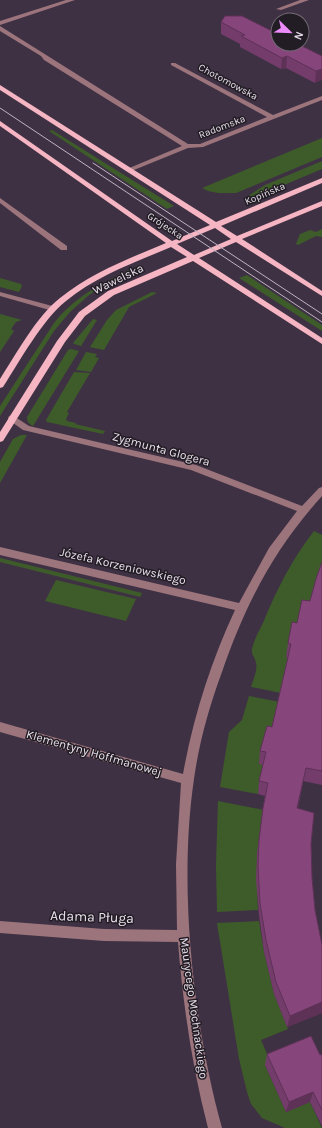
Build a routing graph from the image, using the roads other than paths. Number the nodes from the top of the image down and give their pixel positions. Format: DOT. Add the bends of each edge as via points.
graph roads {
  1 [pos="72,0"];
  2 [pos="306,0"];
  3 [pos="279,9"];
  4 [pos="0,23"];
  5 [pos="0,28"];
  6 [pos="173,64"];
  7 [pos="0,87"];
  8 [pos="322,98"];
  9 [pos="273,118"];
  10 [pos="0,123"];
  11 [pos="187,146"];
  12 [pos="130,170"];
  13 [pos="322,180"];
  14 [pos="0,200"];
  15 [pos="322,203"];
  16 [pos="216,225"];
  17 [pos="239,239"];
  18 [pos="172,244"];
  19 [pos="64,248"];
  20 [pos="194,258"];
  21 [pos="0,294"];
  22 [pos="322,294"];
  23 [pos="53,309"];
  24 [pos="322,342"];
  25 [pos="0,385"];
  26 [pos="12,418"];
  27 [pos="0,439"];
  28 [pos="322,490"];
  29 [pos="303,510"];
  30 [pos="0,551"];
  31 [pos="241,607"];
  32 [pos="0,727"];
  33 [pos="188,780"];
  34 [pos="0,927"];
  35 [pos="183,936"];
  36 [pos="215,1128"];
  1 -- 4 [label="street"];
  2 -- 3 [label="street"];
  5 -- 11 [label="street"];
  6 -- 9 [label="street, Chotomowska"];
  7 -- 12 [label="main road"];
  8 -- 9 [label="street, Radomska"];
  9 -- 11 [label="street, Radomska" via="201,146"];
  10 -- 18 [label="main road, Grójecka"];
  11 -- 12 [label="street, Radomska"];
  12 -- 16 [label="main road"];
  13 -- 16 [label="main road, Kopińska"];
  14 -- 19 [label="street"];
  15 -- 17 [label="main road"];
  16 -- 17 [label="main road"];
  16 -- 18 [label="main road, Wawelska"];
  17 -- 20 [label="main road, Wawelska"];
  17 -- 22 [label="main road"];
  18 -- 20 [label="main road, Grójecka"];
  18 -- 23 [label="main road, Wawelska" via="92,280 72,292"];
  20 -- 24 [label="main road, Grójecka"];
  20 -- 26 [label="main road, Wawelska" via="111,293 82,314 60,341"];
  21 -- 23 [label="street"];
  23 -- 25 [label="main road, Wawelska"];
  26 -- 27 [label="main road, Wawelska"];
  26 -- 29 [label="street, Zygmunta Glogera" via="26,428 193,467"];
  28 -- 29 [label="street, Maurycego Mochnackiego"];
  29 -- 31 [label="street, Maurycego Mochnackiego" via="268,559"];
  30 -- 31 [label="street, Józefa Korzeniowskiego"];
  31 -- 33 [label="street, Maurycego Mochnackiego" via="203,709"];
  32 -- 33 [label="street, Klementyny Hoffmanowej"];
  33 -- 35 [label="street, Maurycego Mochnackiego" via="182,860"];
  34 -- 35 [label="street, Adama Pługa" via="97,934"];
  35 -- 36 [label="street, Maurycego Mochnackiego" via="190,1002 204,1083"];
}
